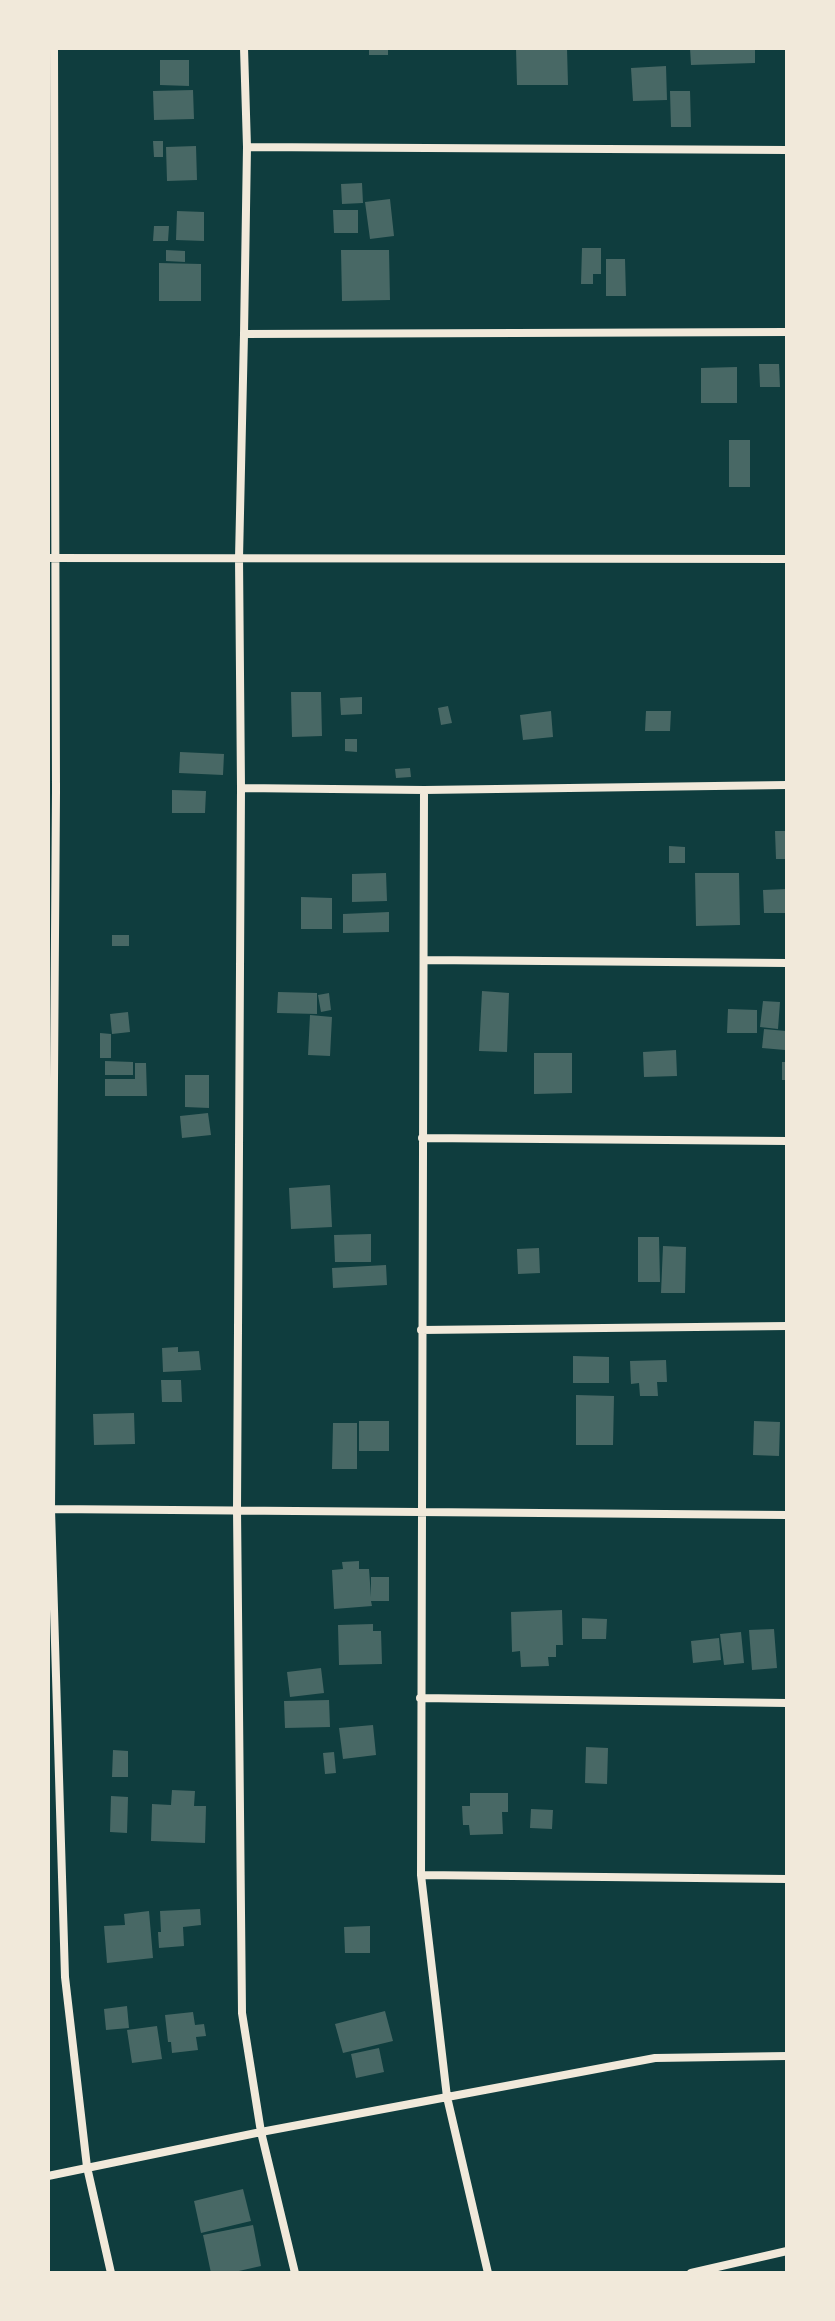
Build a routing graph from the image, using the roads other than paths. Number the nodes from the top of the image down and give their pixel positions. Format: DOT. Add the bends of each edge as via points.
graph roads {
  1 [pos="54,48"];
  2 [pos="244,48"];
  3 [pos="247,147"];
  4 [pos="787,150"];
  5 [pos="787,332"];
  6 [pos="244,334"];
  7 [pos="51,558"];
  8 [pos="239,558"];
  9 [pos="787,559"];
  10 [pos="787,785"];
  11 [pos="241,788"];
  12 [pos="424,790"];
  13 [pos="52,792"];
  14 [pos="424,960"];
  15 [pos="787,963"];
  16 [pos="422,1138"];
  17 [pos="787,1141"];
  18 [pos="787,1326"];
  19 [pos="421,1330"];
  20 [pos="49,1509"];
  21 [pos="237,1509"];
  22 [pos="422,1513"];
  23 [pos="787,1515"];
  24 [pos="420,1698"];
  25 [pos="787,1703"];
  26 [pos="421,1875"];
  27 [pos="787,1879"];
  28 [pos="787,2056"];
  29 [pos="447,2097"];
  30 [pos="261,2132"];
  31 [pos="87,2167"];
  32 [pos="48,2176"];
  33 [pos="787,2251"];
  34 [pos="111,2273"];
  35 [pos="295,2273"];
  36 [pos="488,2273"];
  37 [pos="691,2273"];
  1 -- 7 [label="street"];
  2 -- 3 [label="street"];
  3 -- 4 [label="street"];
  3 -- 6 [label="street"];
  5 -- 6 [label="street"];
  6 -- 8 [label="street"];
  7 -- 8 [label="street"];
  7 -- 13 [label="street"];
  8 -- 9 [label="street"];
  8 -- 11 [label="street"];
  10 -- 12 [label="street"];
  11 -- 12 [label="street"];
  11 -- 21 [label="street"];
  12 -- 14 [label="street"];
  13 -- 20 [label="street"];
  14 -- 15 [label="street"];
  14 -- 16 [label="street"];
  16 -- 17 [label="street"];
  16 -- 19 [label="street"];
  18 -- 19 [label="street"];
  19 -- 22 [label="street"];
  20 -- 21 [label="street"];
  20 -- 31 [label="street" via="65,1977"];
  21 -- 22 [label="street"];
  21 -- 30 [label="street" via="242,2013"];
  22 -- 23 [label="street"];
  22 -- 24 [label="street"];
  24 -- 25 [label="street"];
  24 -- 26 [label="street"];
  26 -- 27 [label="street"];
  26 -- 29 [label="street"];
  28 -- 29 [label="street" via="655,2058"];
  29 -- 30 [label="street"];
  29 -- 36 [label="street"];
  30 -- 31 [label="street"];
  30 -- 35 [label="street"];
  31 -- 32 [label="street"];
  31 -- 34 [label="street"];
  33 -- 37 [label="street"];
}
